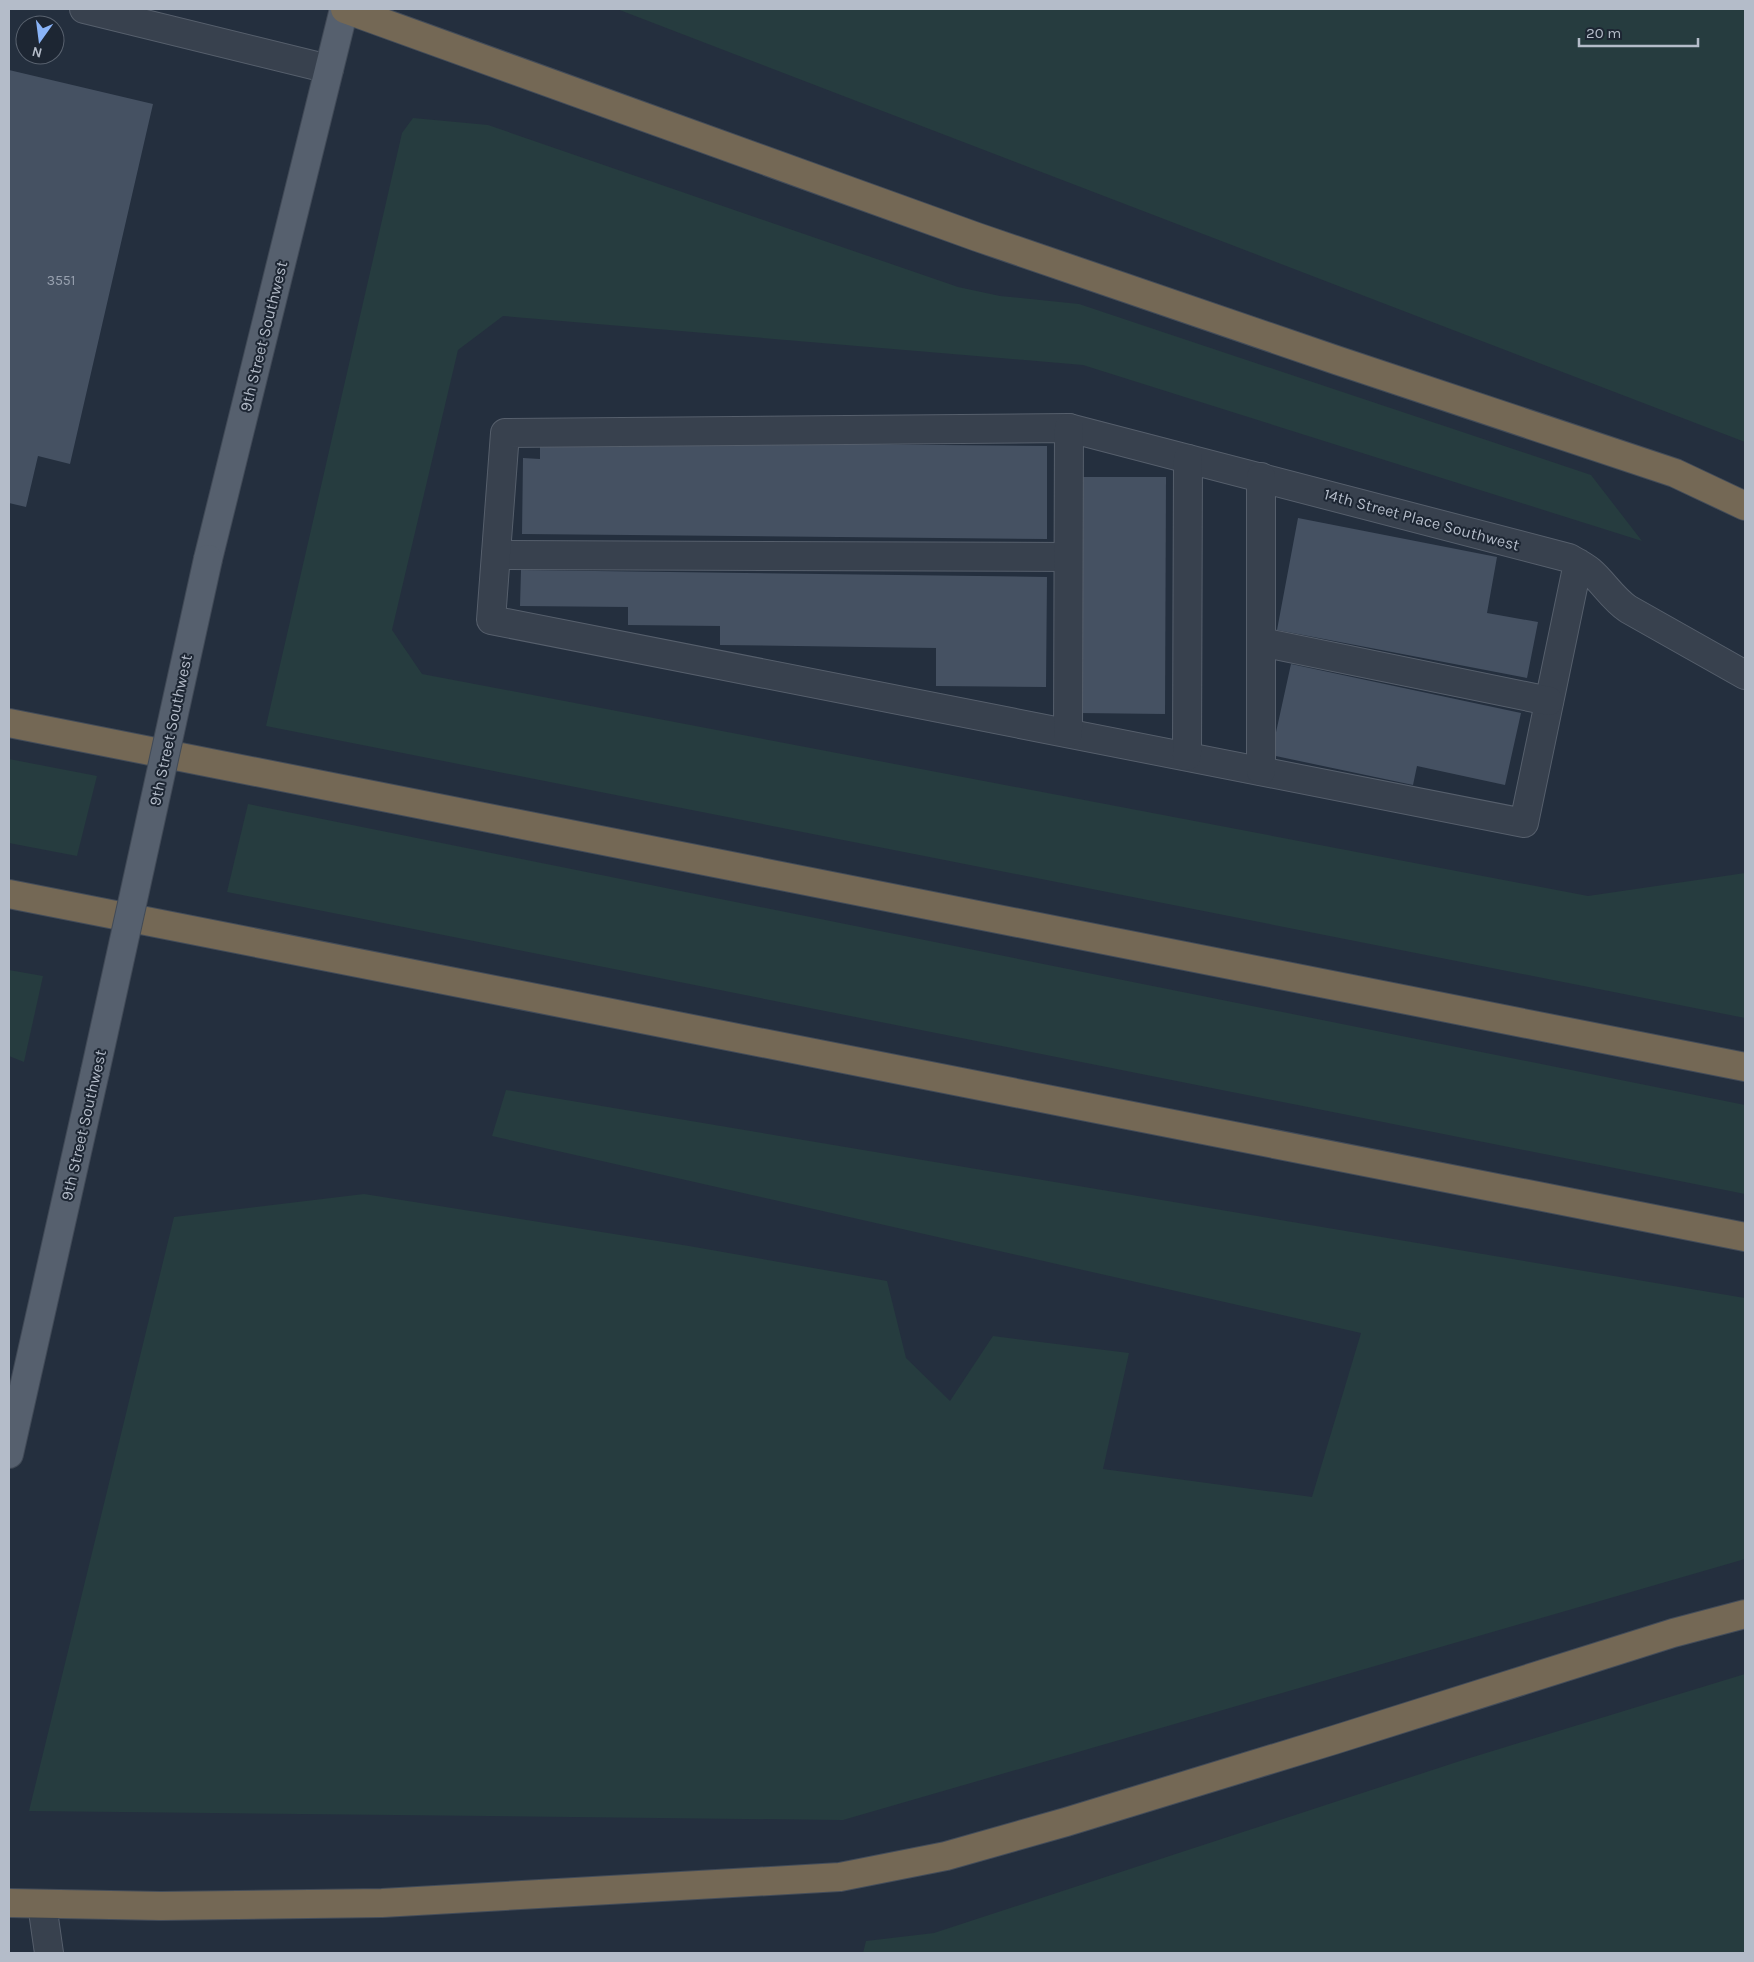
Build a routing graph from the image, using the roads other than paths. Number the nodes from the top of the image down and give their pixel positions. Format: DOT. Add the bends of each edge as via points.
graph roads {
  1 [pos="84,9"];
  2 [pos="344,9"];
  3 [pos="328,69"];
  4 [pos="1068,428"];
  5 [pos="1188,458"];
  6 [pos="1262,477"];
  7 [pos="1745,506"];
  8 [pos="496,555"];
  9 [pos="1068,557"];
  10 [pos="1578,563"];
  11 [pos="1261,642"];
  12 [pos="1745,675"];
  13 [pos="1549,701"];
  14 [pos="9,722"];
  15 [pos="1068,733"];
  16 [pos="1187,756"];
  17 [pos="1260,771"];
  18 [pos="9,894"];
  19 [pos="1745,1067"];
  20 [pos="1745,1238"];
  21 [pos="9,1454"];
  22 [pos="1745,1614"];
  23 [pos="9,1903"];
  24 [pos="42,1904"];
  25 [pos="49,1953"];
  1 -- 3 [label="lane"];
  2 -- 3 [label="main road, 9th Street Southwest"];
  2 -- 7 [label="highway" via="977,237 1676,473"];
  3 -- 21 [label="main road, 9th Street Southwest, bridge" via="208,559"];
  4 -- 5 [label="lane, 14th Street Place Southwest"];
  4 -- 8 [label="lane, 14th Street Place Southwest" via="505,433"];
  4 -- 9 [label="lane"];
  5 -- 6 [label="lane, 14th Street Place Southwest"];
  5 -- 16 [label="lane"];
  6 -- 10 [label="lane, 14th Street Place Southwest" via="1556,554"];
  6 -- 11 [label="lane"];
  8 -- 9 [label="lane"];
  8 -- 15 [label="lane" via="492,620"];
  9 -- 15 [label="lane"];
  10 -- 12 [label="lane, 14th Street Place Southwest" via="1628,609"];
  10 -- 13 [label="lane"];
  11 -- 13 [label="lane"];
  11 -- 17 [label="lane"];
  13 -- 17 [label="lane" via="1524,823"];
  14 -- 19 [label="highway"];
  15 -- 16 [label="lane"];
  16 -- 17 [label="lane"];
  18 -- 20 [label="highway"];
  22 -- 24 [label="highway" via="1673,1633 1057,1825 946,1856 840,1877 382,1903"];
  23 -- 24 [label="highway"];
  24 -- 25 [label="lane"];
}
